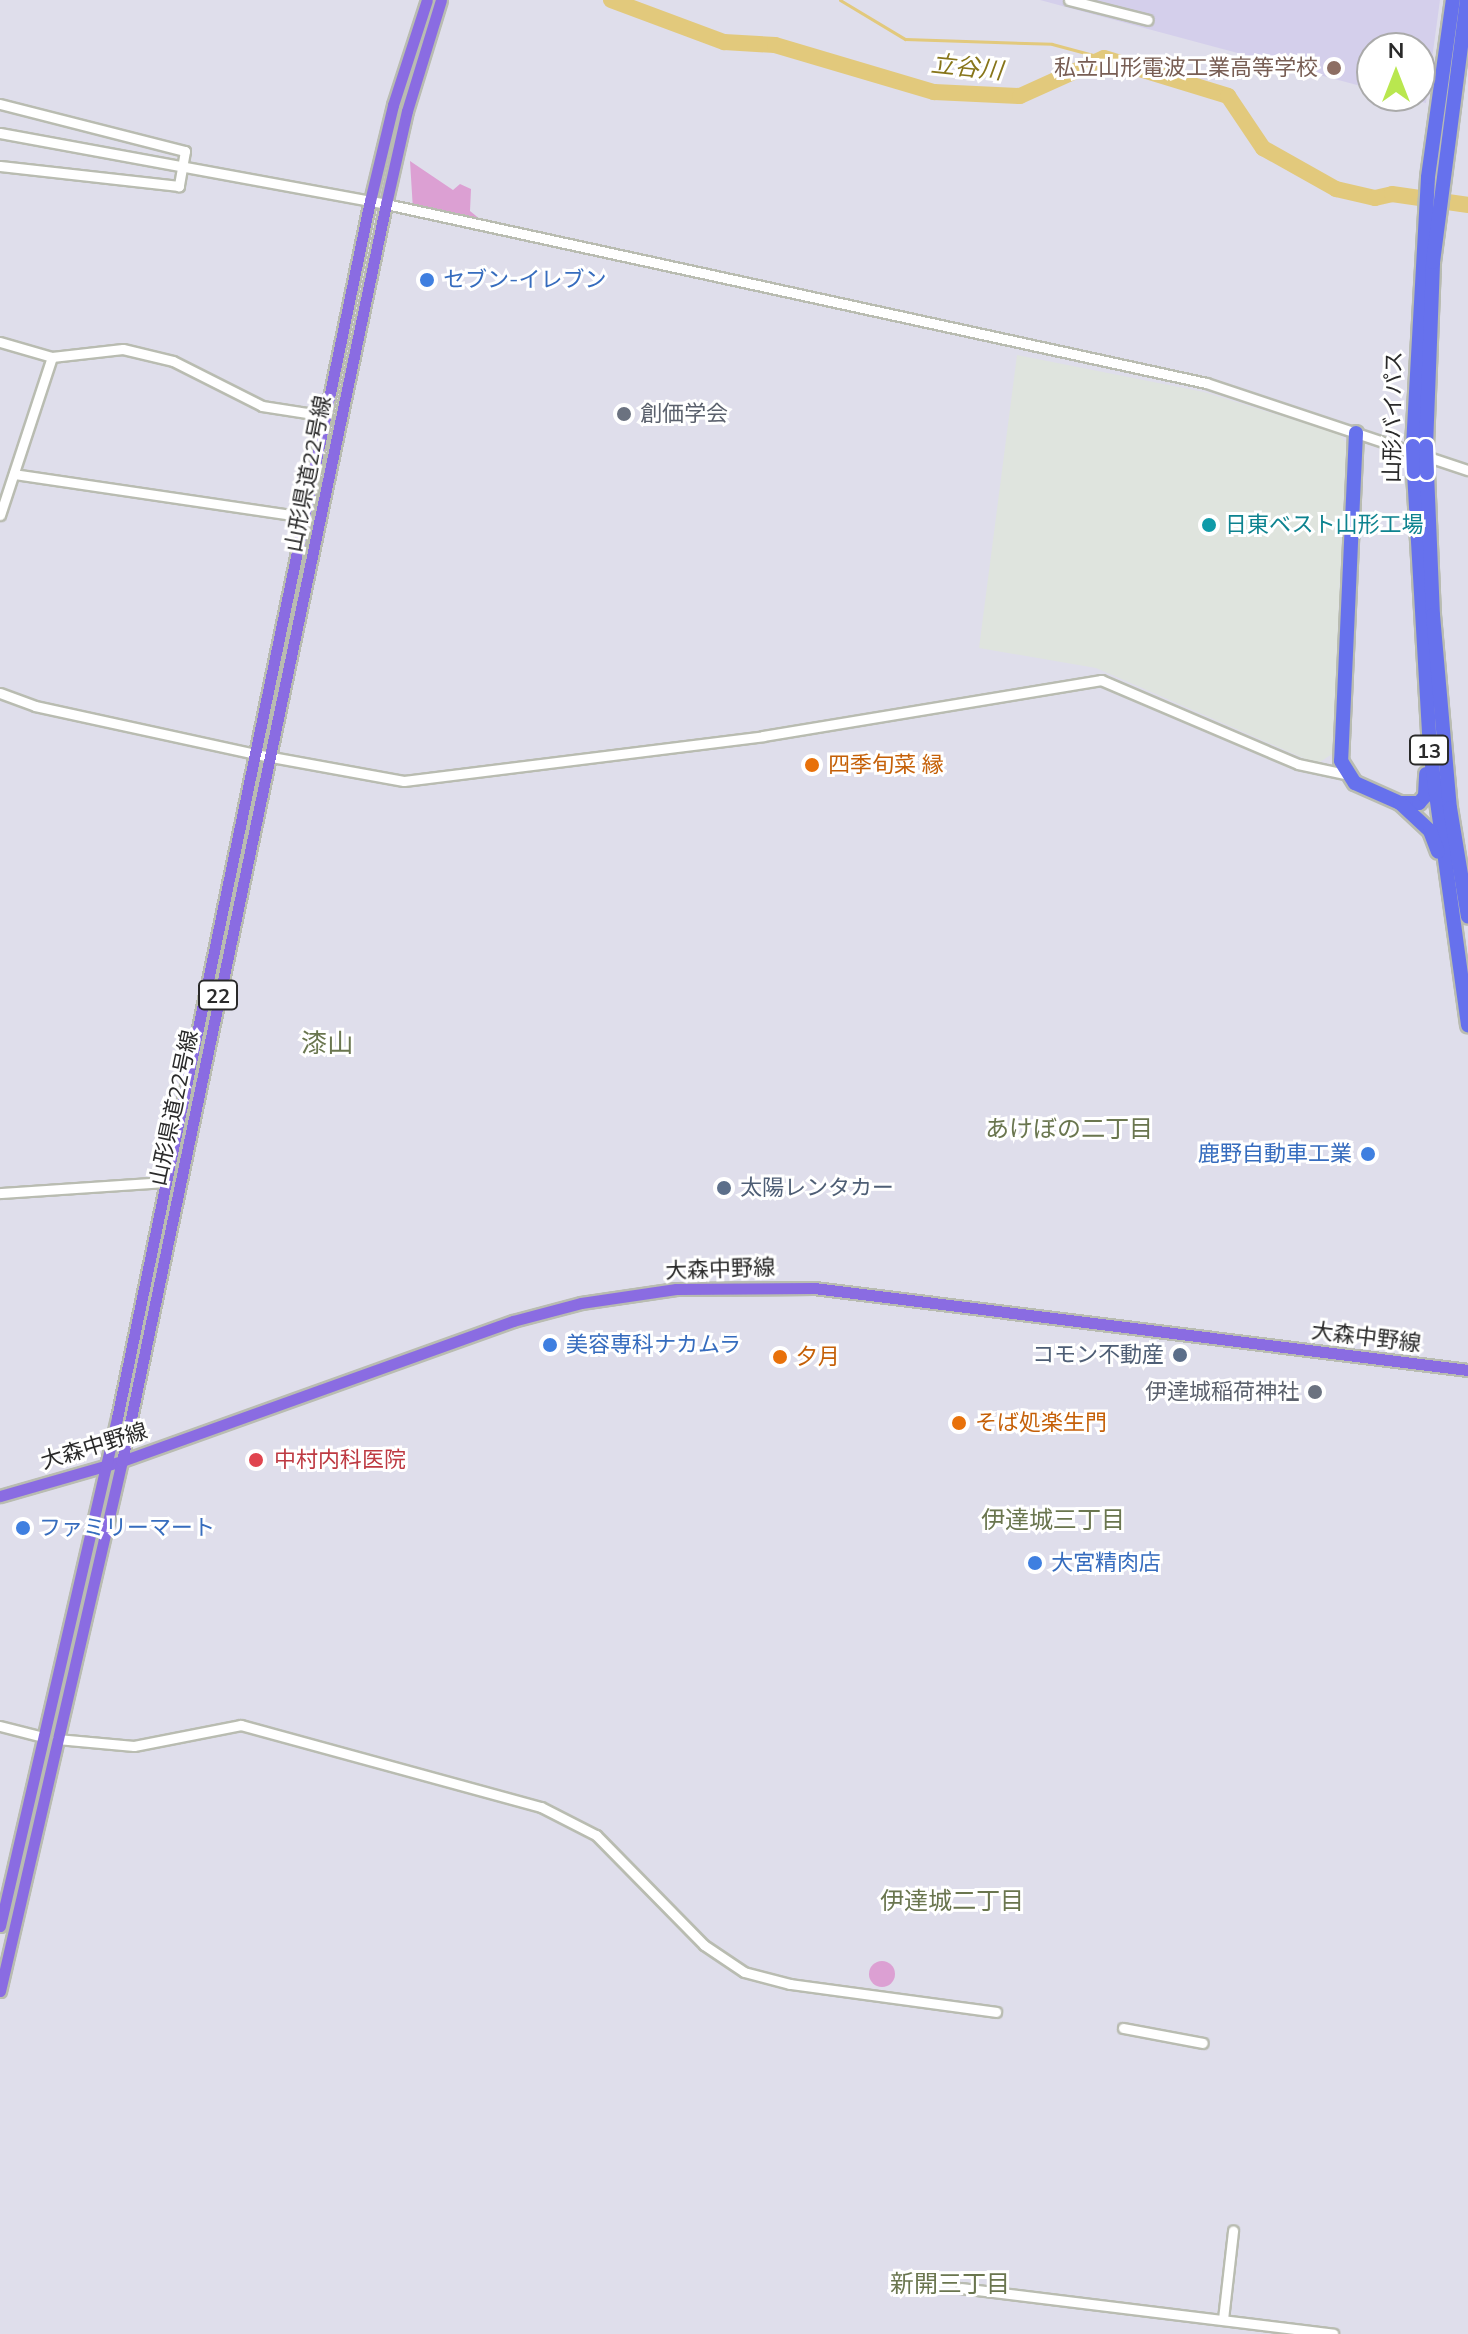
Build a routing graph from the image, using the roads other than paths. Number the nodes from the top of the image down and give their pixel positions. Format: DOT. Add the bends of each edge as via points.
graph roads {
  1 [pos="427,0"];
  2 [pos="441,0"];
  3 [pos="1069,0"];
  4 [pos="1453,0"];
  5 [pos="1467,0"];
  6 [pos="1148,20"];
  7 [pos="1448,72"];
  8 [pos="0,104"];
  9 [pos="0,133"];
  10 [pos="0,166"];
  11 [pos="178,169"];
  12 [pos="370,201"];
  13 [pos="386,204"];
  14 [pos="0,342"];
  15 [pos="52,357"];
  16 [pos="326,416"];
  17 [pos="1356,433"];
  18 [pos="1468,470"];
  19 [pos="1421,472"];
  20 [pos="14,474"];
  21 [pos="0,515"];
  22 [pos="305,517"];
  23 [pos="0,693"];
  24 [pos="1425,693"];
  25 [pos="255,754"];
  26 [pos="269,757"];
  27 [pos="1345,774"];
  28 [pos="1400,803"];
  29 [pos="1468,917"];
  30 [pos="1463,986"];
  31 [pos="1468,1025"];
  32 [pos="165,1182"];
  33 [pos="0,1193"];
  34 [pos="1468,1370"];
  35 [pos="122,1461"];
  36 [pos="106,1465"];
  37 [pos="0,1496"];
  38 [pos="0,1726"];
  39 [pos="43,1737"];
  40 [pos="57,1739"];
  41 [pos="0,1926"];
  42 [pos="0,1991"];
  43 [pos="996,2012"];
  44 [pos="1123,2028"];
  45 [pos="1203,2043"];
  46 [pos="1233,2231"];
  47 [pos="961,2288"];
  48 [pos="1223,2319"];
  49 [pos="1333,2334"];
  1 -- 12 [label="main road, 山形県道22号線 / 22" via="393,105"];
  2 -- 13 [label="main road, 山形県道22号線 / 22"];
  3 -- 6 [label="street"];
  4 -- 7 [label="highway, 山形バイパス / 13"];
  5 -- 7 [label="highway, 山形バイパス / 13"];
  7 -- 19 [label="highway, 山形バイパス / 13, bridge" via="1425,209"];
  8 -- 11 [label="street" via="185,151"];
  9 -- 11 [label="street"];
  10 -- 11 [label="street" via="179,186"];
  11 -- 12 [label="street"];
  12 -- 13 [label="street"];
  12 -- 16 [label="main road, 山形県道22号線 / 22"];
  13 -- 17 [label="street" via="1206,383"];
  13 -- 26 [label="main road, 山形県道22号線 / 22"];
  14 -- 15 [label="street"];
  15 -- 16 [label="street" via="123,349 173,361 262,406"];
  15 -- 20 [label="street"];
  16 -- 22 [label="main road, 山形県道22号線 / 22"];
  17 -- 18 [label="street"];
  17 -- 27 [label="highway" via="1341,740"];
  19 -- 24 [label="highway, 山形バイパス / 13"];
  19 -- 29 [label="highway, 山形バイパス / 13" via="1450,808"];
  20 -- 21 [label="street"];
  20 -- 22 [label="street"];
  22 -- 25 [label="main road, 山形県道22号線 / 22"];
  23 -- 25 [label="street" via="35,706"];
  24 -- 28 [label="highway" via="1425,796 1419,803"];
  24 -- 30 [label="highway, 山形バイパス / 13"];
  25 -- 26 [label="street"];
  25 -- 32 [label="main road, 山形県道22号線 / 22"];
  26 -- 27 [label="street" via="404,781 763,736 1085,679 1101,680 1298,764"];
  26 -- 35 [label="main road, 山形県道22号線 / 22"];
  27 -- 28 [label="highway"];
  28 -- 30 [label="highway" via="1436,843"];
  30 -- 31 [label="highway, 山形バイパス / 13"];
  32 -- 33 [label="street"];
  32 -- 36 [label="main road, 山形県道22号線 / 22"];
  34 -- 35 [label="main road, 大森中野線" via="814,1288 676,1289 581,1303 513,1321"];
  35 -- 36 [label="main road, 大森中野線"];
  35 -- 40 [label="main road, 山形県道22号線 / 22"];
  36 -- 37 [label="main road, 大森中野線"];
  36 -- 39 [label="main road, 山形県道22号線 / 22"];
  38 -- 39 [label="street"];
  39 -- 41 [label="main road, 山形県道22号線 / 22"];
  40 -- 42 [label="main road, 山形県道22号線 / 22"];
  40 -- 43 [label="street" via="134,1746 241,1725 541,1807 596,1835 704,1945 744,1972 790,1984"];
  44 -- 45 [label="street"];
  46 -- 48 [label="street"];
  47 -- 48 [label="street"];
  48 -- 49 [label="street"];
}
